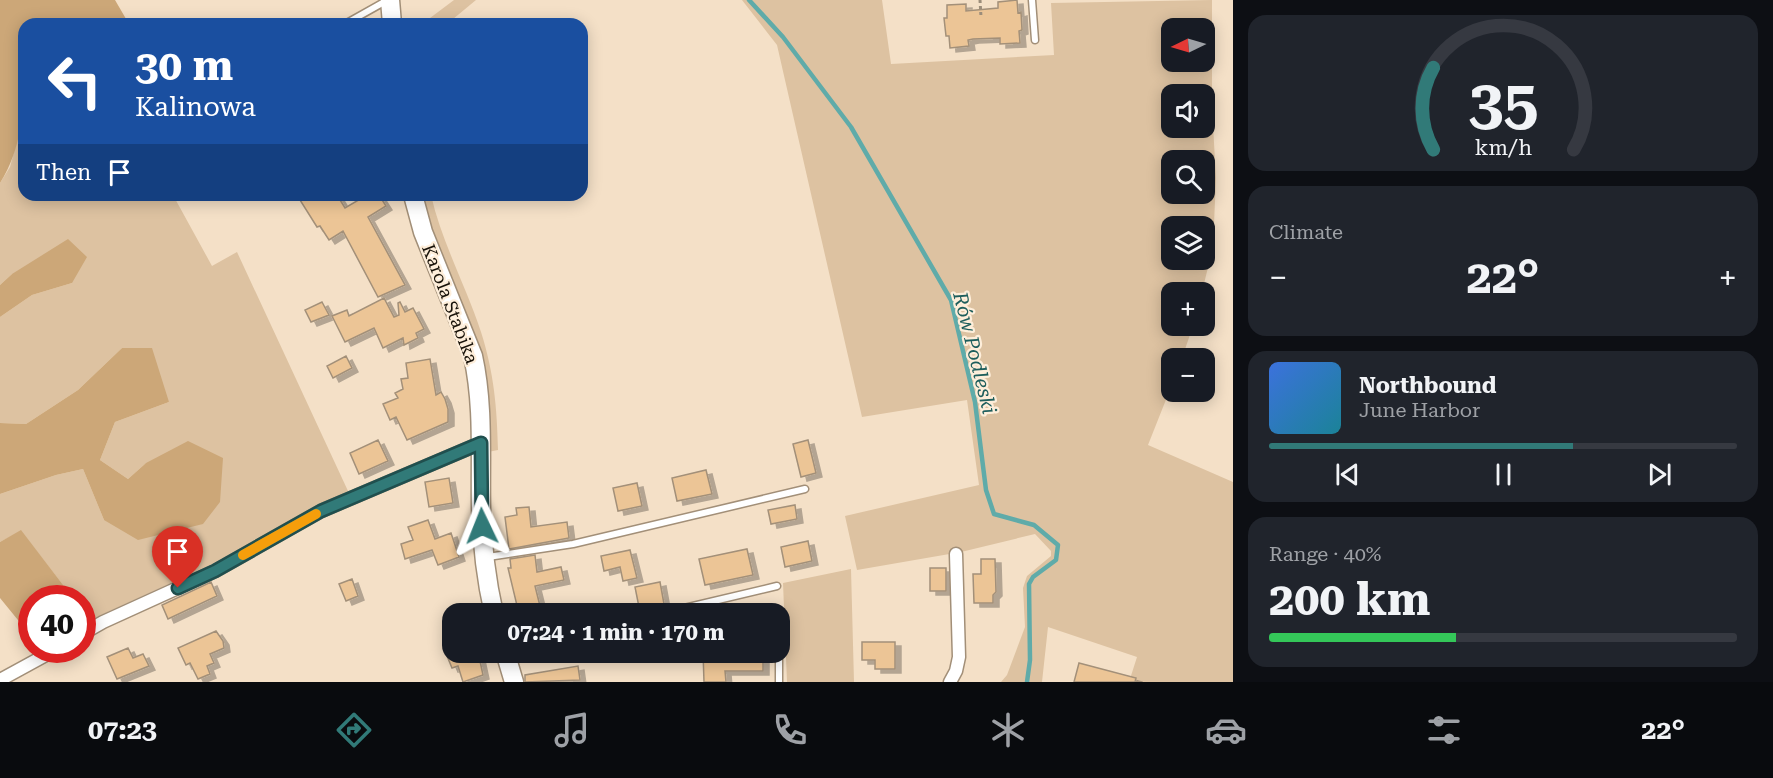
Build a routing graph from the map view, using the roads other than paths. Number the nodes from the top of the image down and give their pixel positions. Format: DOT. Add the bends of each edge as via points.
graph roads {
  1 [pos="389,0"];
  2 [pos="1032,0"];
  3 [pos="356,18"];
  4 [pos="391,18"];
  5 [pos="1035,40"];
  6 [pos="415,201"];
  7 [pos="481,443"];
  8 [pos="805,489"];
  9 [pos="956,554"];
  10 [pos="484,558"];
  11 [pos="777,586"];
  12 [pos="492,603"];
  13 [pos="705,603"];
  14 [pos="96,626"];
  15 [pos="31,663"];
  16 [pos="508,663"];
  17 [pos="778,663"];
  18 [pos="0,680"];
  19 [pos="514,682"];
  20 [pos="779,682"];
  21 [pos="950,682"];
  1 -- 3 [label="lane"];
  1 -- 4 [label="street"];
  2 -- 5 [label="lane"];
  6 -- 7 [label="street, Karola Stabika" via="423,232 473,356"];
  7 -- 10 [label="street, Karola Stabika"];
  7 -- 14 [label="street" via="321,511 215,571"];
  8 -- 10 [label="lane" via="573,544"];
  9 -- 21 [label="street" via="959,657"];
  10 -- 12 [label="street, Karola Stabika"];
  11 -- 13 [label="lane"];
  15 -- 18 [label="street"];
  16 -- 19 [label="street"];
  17 -- 20 [label="lane"];
}
